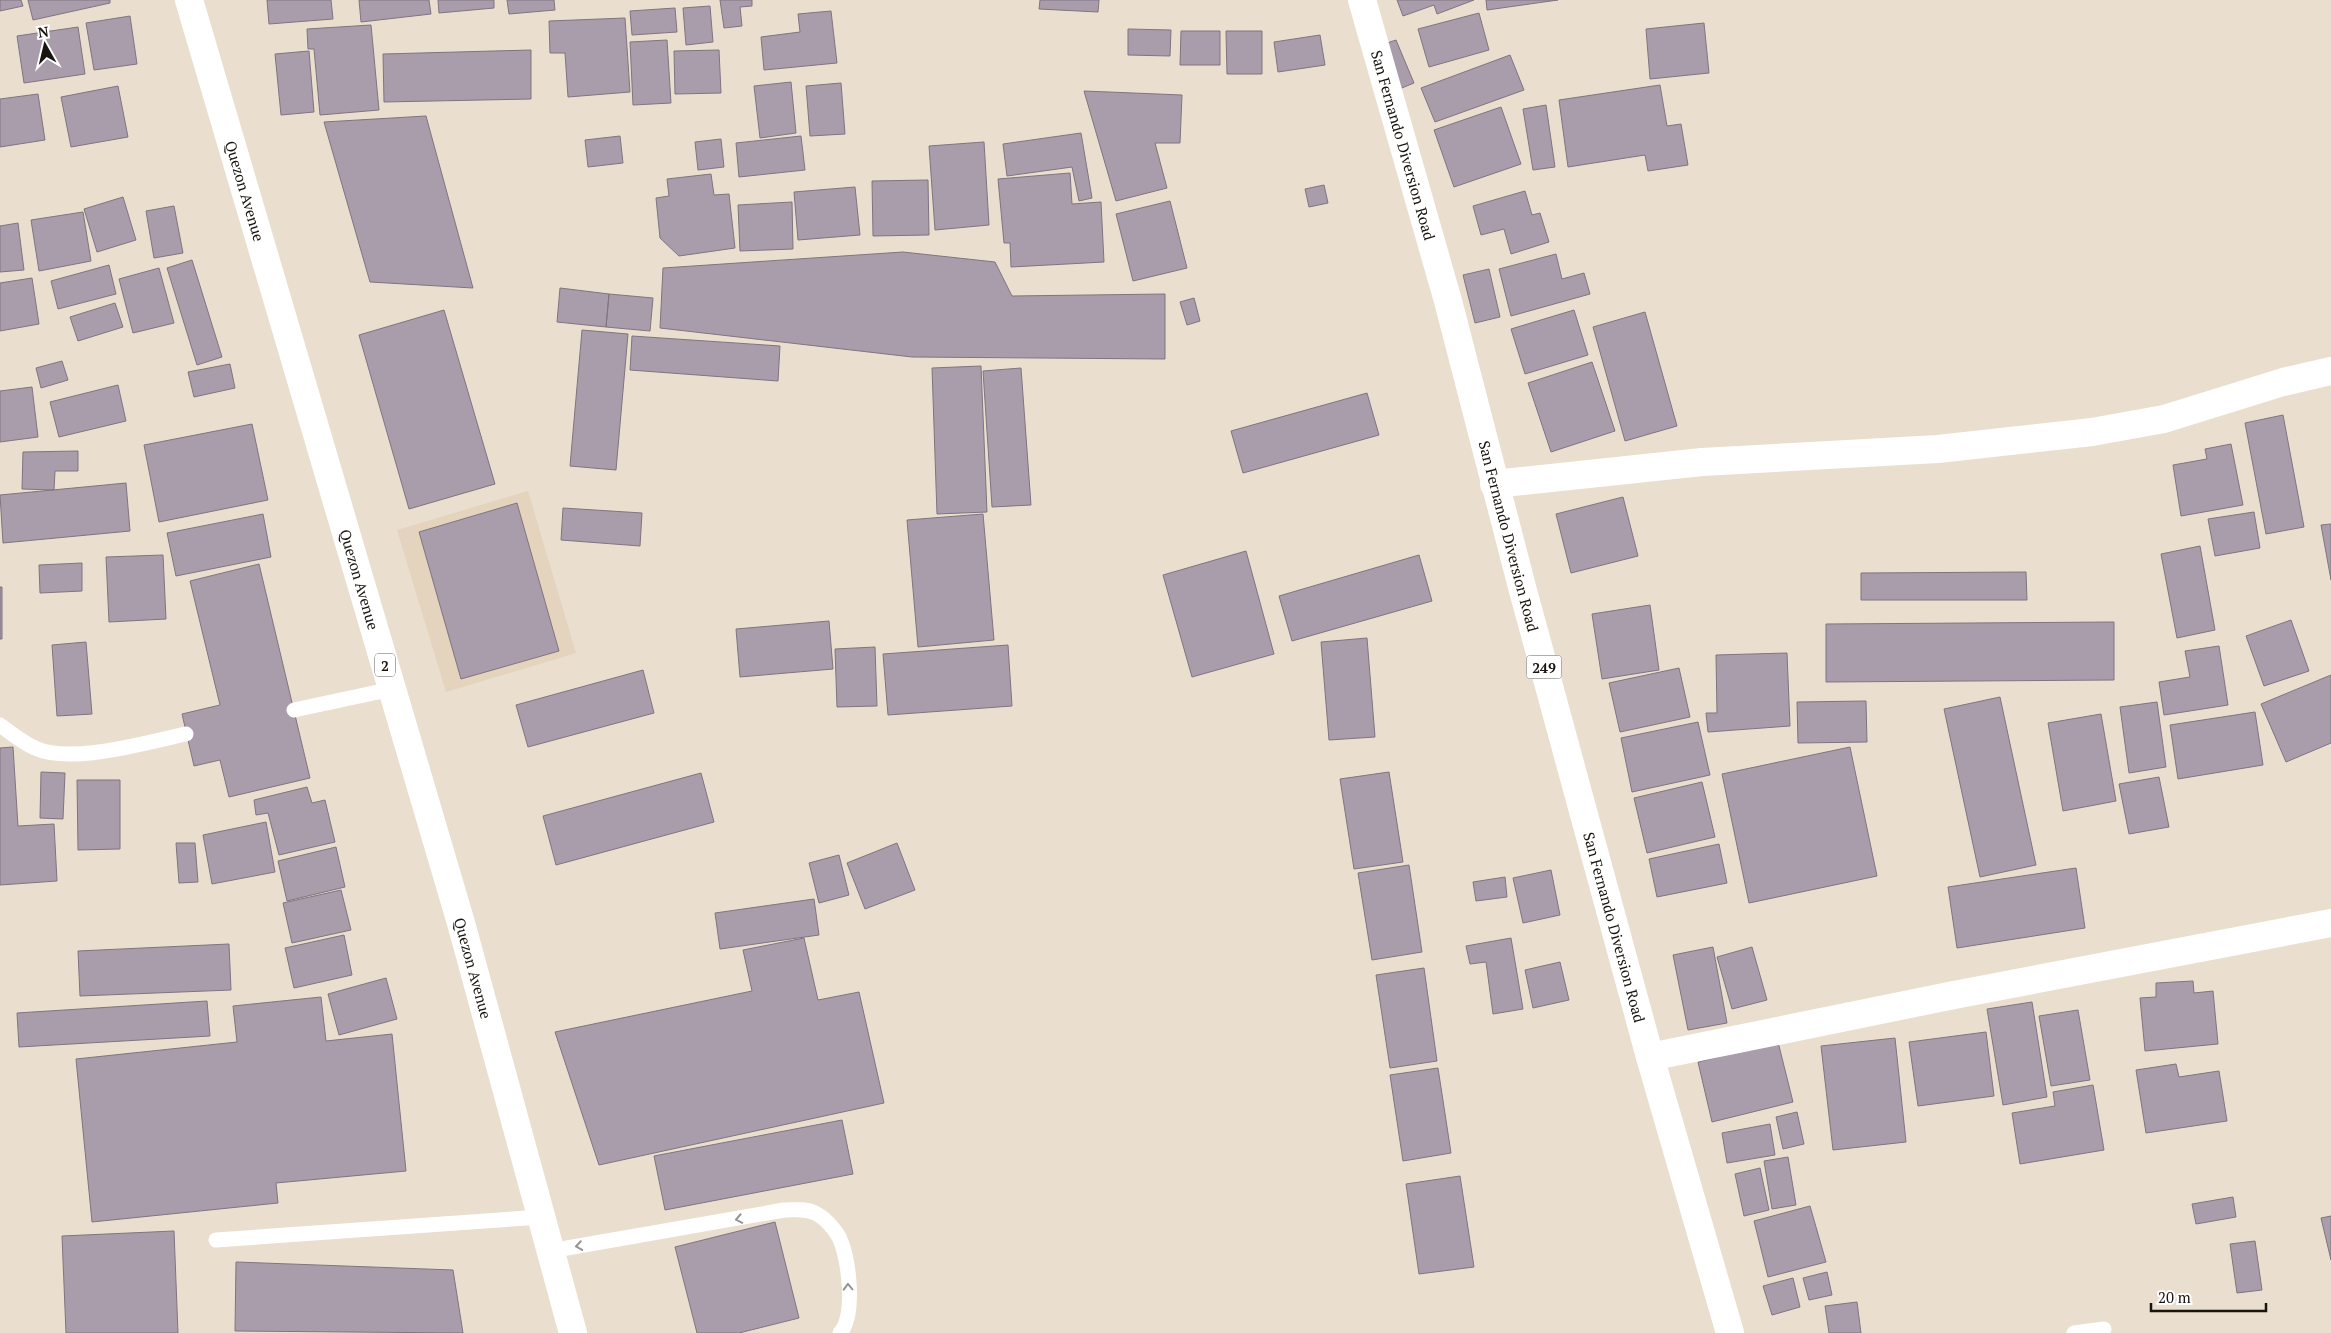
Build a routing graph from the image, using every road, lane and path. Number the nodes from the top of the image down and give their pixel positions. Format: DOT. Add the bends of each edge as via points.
graph roads {
  1 [pos="189,0"];
  2 [pos="1362,0"];
  3 [pos="2331,371"];
  4 [pos="1494,484"];
  5 [pos="392,689"];
  6 [pos="294,710"];
  7 [pos="0,725"];
  8 [pos="186,734"];
  9 [pos="2331,923"];
  10 [pos="1650,1057"];
  11 [pos="541,1217"];
  12 [pos="216,1240"];
  13 [pos="550,1251"];
  14 [pos="2104,1329"];
  15 [pos="573,1333"];
  16 [pos="840,1333"];
  17 [pos="1730,1333"];
  18 [pos="2074,1333"];
  1 -- 5 [label="main road, Quezon Avenue / 2"];
  2 -- 4 [label="main road, San Fernando Diversion Road / 249" via="1448,301"];
  3 -- 4 [label="main road" via="2164,418 2092,432 1938,449 1702,462"];
  4 -- 10 [label="main road, San Fernando Diversion Road / 249"];
  5 -- 6 [label="lane"];
  5 -- 11 [label="main road, Quezon Avenue / 2" via="461,923"];
  7 -- 8 [label="lane" via="36,748 57,755 78,755"];
  9 -- 10 [label="main road"];
  10 -- 17 [label="main road, San Fernando Diversion Road / 249"];
  11 -- 12 [label="lane"];
  11 -- 13 [label="main road, Quezon Avenue / 2"];
  13 -- 15 [label="main road, Quezon Avenue / 2"];
  16 -- 13 [label="lane, one-way" via="847,1322 848,1268 838,1236 814,1212 784,1210"];
  14 -- 18 [label="lane"];
}
